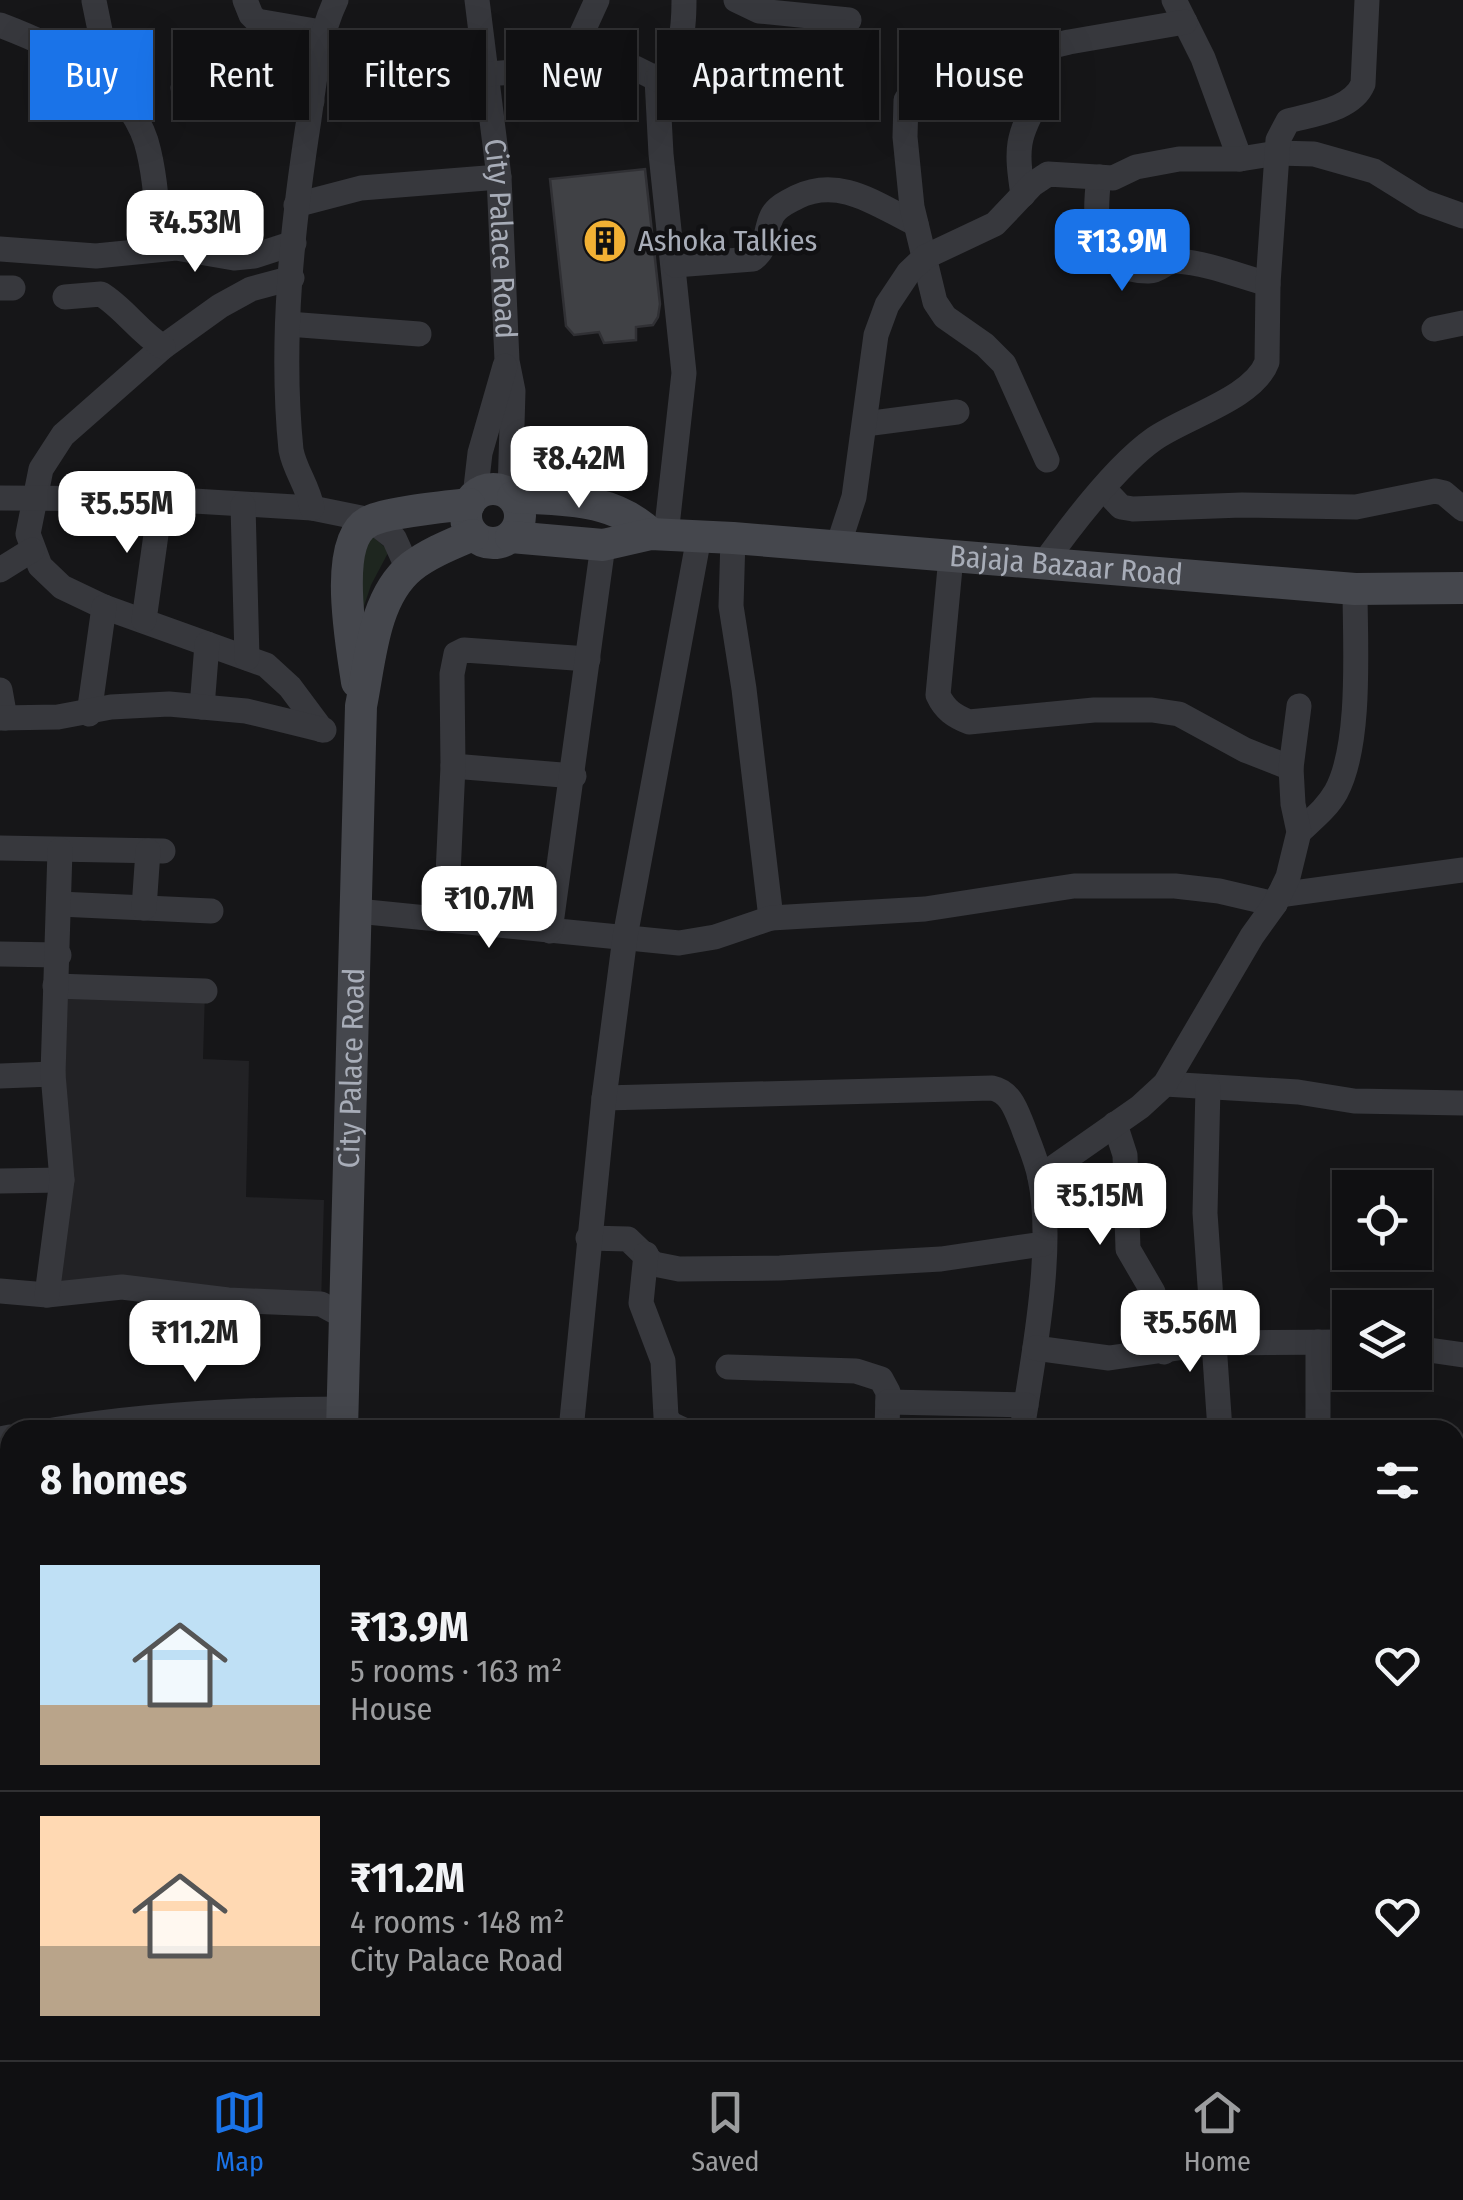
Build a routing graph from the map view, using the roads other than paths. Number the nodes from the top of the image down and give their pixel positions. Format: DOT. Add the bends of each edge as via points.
graph roads {
  1 [pos="74,0"];
  2 [pos="112,0"];
  3 [pos="245,0"];
  4 [pos="336,0"];
  5 [pos="597,0"];
  6 [pos="684,0"];
  7 [pos="736,0"];
  8 [pos="1367,0"];
  9 [pos="94,1"];
  10 [pos="476,1"];
  11 [pos="1180,11"];
  12 [pos="849,20"];
  13 [pos="0,26"];
  14 [pos="100,30"];
  15 [pos="583,30"];
  16 [pos="682,30"];
  17 [pos="322,32"];
  18 [pos="30,40"];
  19 [pos="506,73"];
  20 [pos="488,74"];
  21 [pos="309,102"];
  22 [pos="312,102"];
  23 [pos="136,120"];
  24 [pos="660,120"];
  25 [pos="1026,120"];
  26 [pos="1277,153"];
  27 [pos="1240,159"];
  28 [pos="499,177"];
  29 [pos="1099,177"];
  30 [pos="1022,196"];
  31 [pos="296,205"];
  32 [pos="1463,216"];
  33 [pos="916,224"];
  34 [pos="294,243"];
  35 [pos="160,248"];
  36 [pos="0,249"];
  37 [pos="925,256"];
  38 [pos="234,258"];
  39 [pos="675,265"];
  40 [pos="292,278"];
  41 [pos="1268,284"];
  42 [pos="65,297"];
  43 [pos="205,316"];
  44 [pos="1463,323"];
  45 [pos="288,324"];
  46 [pos="1434,329"];
  47 [pos="419,334"];
  48 [pos="163,347"];
  49 [pos="507,361"];
  50 [pos="957,412"];
  51 [pos="865,424"];
  52 [pos="1047,460"];
  53 [pos="1105,490"];
  54 [pos="36,496"];
  55 [pos="511,496"];
  56 [pos="0,498"];
  57 [pos="161,498"];
  58 [pos="243,505"];
  59 [pos="312,508"];
  60 [pos="1463,509"];
  61 [pos="472,511"];
  62 [pos="371,520"];
  63 [pos="672,536"];
  64 [pos="511,538"];
  65 [pos="734,538"];
  66 [pos="603,544"];
  67 [pos="836,549"];
  68 [pos="32,550"];
  69 [pos="951,556"];
  70 [pos="1042,566"];
  71 [pos="408,569"];
  72 [pos="0,570"];
  73 [pos="1463,588"];
  74 [pos="1355,589"];
  75 [pos="104,607"];
  76 [pos="144,620"];
  77 [pos="207,644"];
  78 [pos="247,658"];
  79 [pos="588,659"];
  80 [pos="0,690"];
  81 [pos="1299,706"];
  82 [pos="202,707"];
  83 [pos="89,714"];
  84 [pos="2,718"];
  85 [pos="360,720"];
  86 [pos="322,730"];
  87 [pos="454,766"];
  88 [pos="1291,768"];
  89 [pos="574,776"];
  90 [pos="1299,832"];
  91 [pos="0,848"];
  92 [pos="60,850"];
  93 [pos="1463,870"];
  94 [pos="1277,899"];
  95 [pos="59,904"];
  96 [pos="144,908"];
  97 [pos="211,911"];
  98 [pos="357,911"];
  99 [pos="446,918"];
  100 [pos="771,918"];
  101 [pos="550,930"];
  102 [pos="625,937"];
  103 [pos="0,954"];
  104 [pos="59,956"];
  105 [pos="56,986"];
  106 [pos="204,990"];
  107 [pos="53,1074"];
  108 [pos="0,1076"];
  109 [pos="1165,1084"];
  110 [pos="1208,1086"];
  111 [pos="604,1098"];
  112 [pos="1463,1103"];
  113 [pos="1115,1124"];
  114 [pos="1040,1176"];
  115 [pos="62,1180"];
  116 [pos="0,1182"];
  117 [pos="588,1238"];
  118 [pos="1043,1244"];
  119 [pos="646,1254"];
  120 [pos="0,1292"];
  121 [pos="47,1296"];
  122 [pos="348,1318"];
  123 [pos="1318,1342"];
  124 [pos="1332,1342"];
  125 [pos="1213,1343"];
  126 [pos="1036,1348"];
  127 [pos="1432,1351"];
  128 [pos="1164,1352"];
  129 [pos="1463,1356"];
  130 [pos="728,1367"];
  131 [pos="888,1402"];
  132 [pos="1024,1417"];
  133 [pos="125,1420"];
  134 [pos="343,1420"];
  135 [pos="572,1420"];
  136 [pos="668,1420"];
  137 [pos="887,1420"];
  138 [pos="1219,1420"];
  139 [pos="1318,1420"];
  1 -- 9 [label="street"];
  2 -- 9 [label="street"];
  3 -- 17 [label="street" via="257,21"];
  4 -- 17 [label="street"];
  5 -- 15 [label="street"];
  6 -- 16 [label="street"];
  7 -- 12 [label="street" via="759,11"];
  8 -- 26 [label="street" via="1359,94 1288,122"];
  9 -- 14 [label="street"];
  10 -- 20 [label="street, City Palace Road"];
  11 -- 27 [label="street"];
  11 -- 33 [label="street" via="916,84 904,108"];
  13 -- 18 [label="street"];
  17 -- 22 [label="street"];
  19 -- 20 [label="street"];
  20 -- 28 [label="street, City Palace Road"];
  21 -- 22 [label="street"];
  22 -- 31 [label="street"];
  23 -- 35 [label="street" via="155,191"];
  24 -- 39 [label="street"];
  25 -- 30 [label="street" via="1017,159"];
  26 -- 27 [label="street"];
  26 -- 32 [label="street" via="1314,154 1374,171 1424,202"];
  26 -- 41 [label="street"];
  27 -- 29 [label="street" via="1180,159"];
  28 -- 31 [label="street" via="361,188"];
  28 -- 49 [label="street, City Palace Road"];
  29 -- 30 [label="street" via="1048,174"];
  29 -- 41 [label="street" via="1094,218 1114,260 1146,271 1169,261 1189,262"];
  30 -- 37 [label="street" via="994,224"];
  31 -- 34 [label="street"];
  33 -- 37 [label="street"];
  33 -- 39 [label="street" via="848,190 820,189 778,208 764,248 753,259"];
  34 -- 38 [label="street"];
  34 -- 40 [label="street"];
  35 -- 36 [label="street" via="96,256"];
  35 -- 38 [label="street"];
  37 -- 51 [label="street" via="896,290 876,336"];
  37 -- 52 [label="street" via="934,302 1004,364"];
  38 -- 43 [label="street"];
  39 -- 63 [label="street" via="684,373"];
  40 -- 43 [label="street" via="240,294"];
  40 -- 45 [label="street"];
  41 -- 53 [label="street" via="1264,372 1156,438"];
  42 -- 48 [label="street" via="101,294"];
  43 -- 48 [label="street"];
  44 -- 46 [label="street"];
  45 -- 47 [label="street"];
  45 -- 59 [label="street" via="291,450"];
  48 -- 54 [label="street" via="54,445"];
  49 -- 55 [label="street, City Palace Road" via="513,391"];
  49 -- 61 [label="street" via="480,452"];
  50 -- 51 [label="street"];
  51 -- 67 [label="street" via="854,497"];
  53 -- 60 [label="street" via="1132,508 1356,508 1435,491"];
  53 -- 70 [label="street"];
  54 -- 56 [label="street"];
  54 -- 57 [label="street"];
  54 -- 68 [label="street" via="28,534"];
  55 -- 61 [label="street" via="494,488"];
  55 -- 63 [label="street" via="615,508"];
  55 -- 64 [label="street" via="521,512"];
  57 -- 58 [label="street"];
  57 -- 76 [label="street"];
  58 -- 59 [label="street"];
  58 -- 78 [label="street"];
  59 -- 62 [label="street"];
  61 -- 62 [label="street"];
  61 -- 64 [label="street" via="493,544"];
  61 -- 71 [label="street"];
  62 -- 71 [label="street" via="394,538"];
  62 -- 85 [label="street, City Palace Road" via="357,530 350,554 348,607"];
  63 -- 65 [label="street, Bajaja Bazaar Road"];
  63 -- 66 [label="street"];
  63 -- 102 [label="street"];
  64 -- 66 [label="street"];
  65 -- 67 [label="street, Bajaja Bazaar Road"];
  65 -- 100 [label="street" via="731,606"];
  66 -- 79 [label="street"];
  67 -- 69 [label="street, Bajaja Bazaar Road"];
  68 -- 72 [label="street"];
  68 -- 75 [label="street" via="50,579"];
  69 -- 70 [label="street, Bajaja Bazaar Road"];
  69 -- 88 [label="street" via="938,695 955,716 969,722 1094,710 1180,714"];
  70 -- 74 [label="street, Bajaja Bazaar Road"];
  71 -- 85 [label="street, City Palace Road" via="387,600"];
  73 -- 74 [label="street, Bajaja Bazaar Road"];
  74 -- 90 [label="street" via="1345,772 1326,806"];
  75 -- 76 [label="street"];
  75 -- 83 [label="street"];
  76 -- 77 [label="street"];
  77 -- 78 [label="street"];
  77 -- 82 [label="street"];
  78 -- 86 [label="street" via="277,674"];
  79 -- 87 [label="street" via="456,654"];
  79 -- 89 [label="street"];
  80 -- 84 [label="street"];
  81 -- 88 [label="street"];
  82 -- 83 [label="street" via="111,707"];
  82 -- 86 [label="street"];
  83 -- 84 [label="street"];
  85 -- 86 [label="street"];
  85 -- 98 [label="street, City Palace Road"];
  87 -- 89 [label="street"];
  87 -- 99 [label="street"];
  88 -- 90 [label="street"];
  89 -- 101 [label="street"];
  90 -- 94 [label="street"];
  91 -- 92 [label="street"];
  92 -- 95 [label="street"];
  92 -- 96 [label="street" via="155,851"];
  93 -- 94 [label="street"];
  94 -- 100 [label="street" via="1094,884 925,909"];
  94 -- 109 [label="street"];
  95 -- 96 [label="street"];
  95 -- 104 [label="street"];
  96 -- 97 [label="street"];
  98 -- 99 [label="street"];
  98 -- 122 [label="street, City Palace Road"];
  99 -- 101 [label="street"];
  100 -- 102 [label="street" via="694,943"];
  101 -- 102 [label="street"];
  102 -- 111 [label="street"];
  103 -- 104 [label="street"];
  104 -- 105 [label="street"];
  105 -- 106 [label="street"];
  105 -- 107 [label="street"];
  107 -- 108 [label="street"];
  107 -- 115 [label="street"];
  109 -- 110 [label="street"];
  109 -- 113 [label="street"];
  110 -- 112 [label="street" via="1354,1101"];
  110 -- 125 [label="street" via="1205,1214"];
  111 -- 114 [label="street" via="992,1088 1012,1102"];
  111 -- 117 [label="street"];
  113 -- 114 [label="street"];
  113 -- 128 [label="street" via="1124,1155 1128,1249 1153,1292"];
  114 -- 118 [label="street"];
  115 -- 116 [label="street"];
  115 -- 121 [label="street"];
  117 -- 119 [label="street" via="628,1239"];
  117 -- 135 [label="street"];
  118 -- 119 [label="street" via="940,1259 734,1270 666,1268"];
  118 -- 126 [label="street"];
  119 -- 136 [label="street" via="641,1303 662,1361"];
  120 -- 121 [label="street"];
  121 -- 122 [label="street" via="122,1287 321,1304"];
  122 -- 134 [label="street, City Palace Road"];
  123 -- 124 [label="street"];
  123 -- 125 [label="street"];
  123 -- 139 [label="street"];
  125 -- 128 [label="street"];
  125 -- 138 [label="street"];
  126 -- 128 [label="street" via="1109,1358"];
  126 -- 132 [label="street"];
  127 -- 129 [label="street"];
  130 -- 131 [label="street" via="868,1374 881,1379"];
  131 -- 132 [label="street"];
  131 -- 137 [label="street"];
  133 -- 134 [label="street" via="251,1409"];
}
